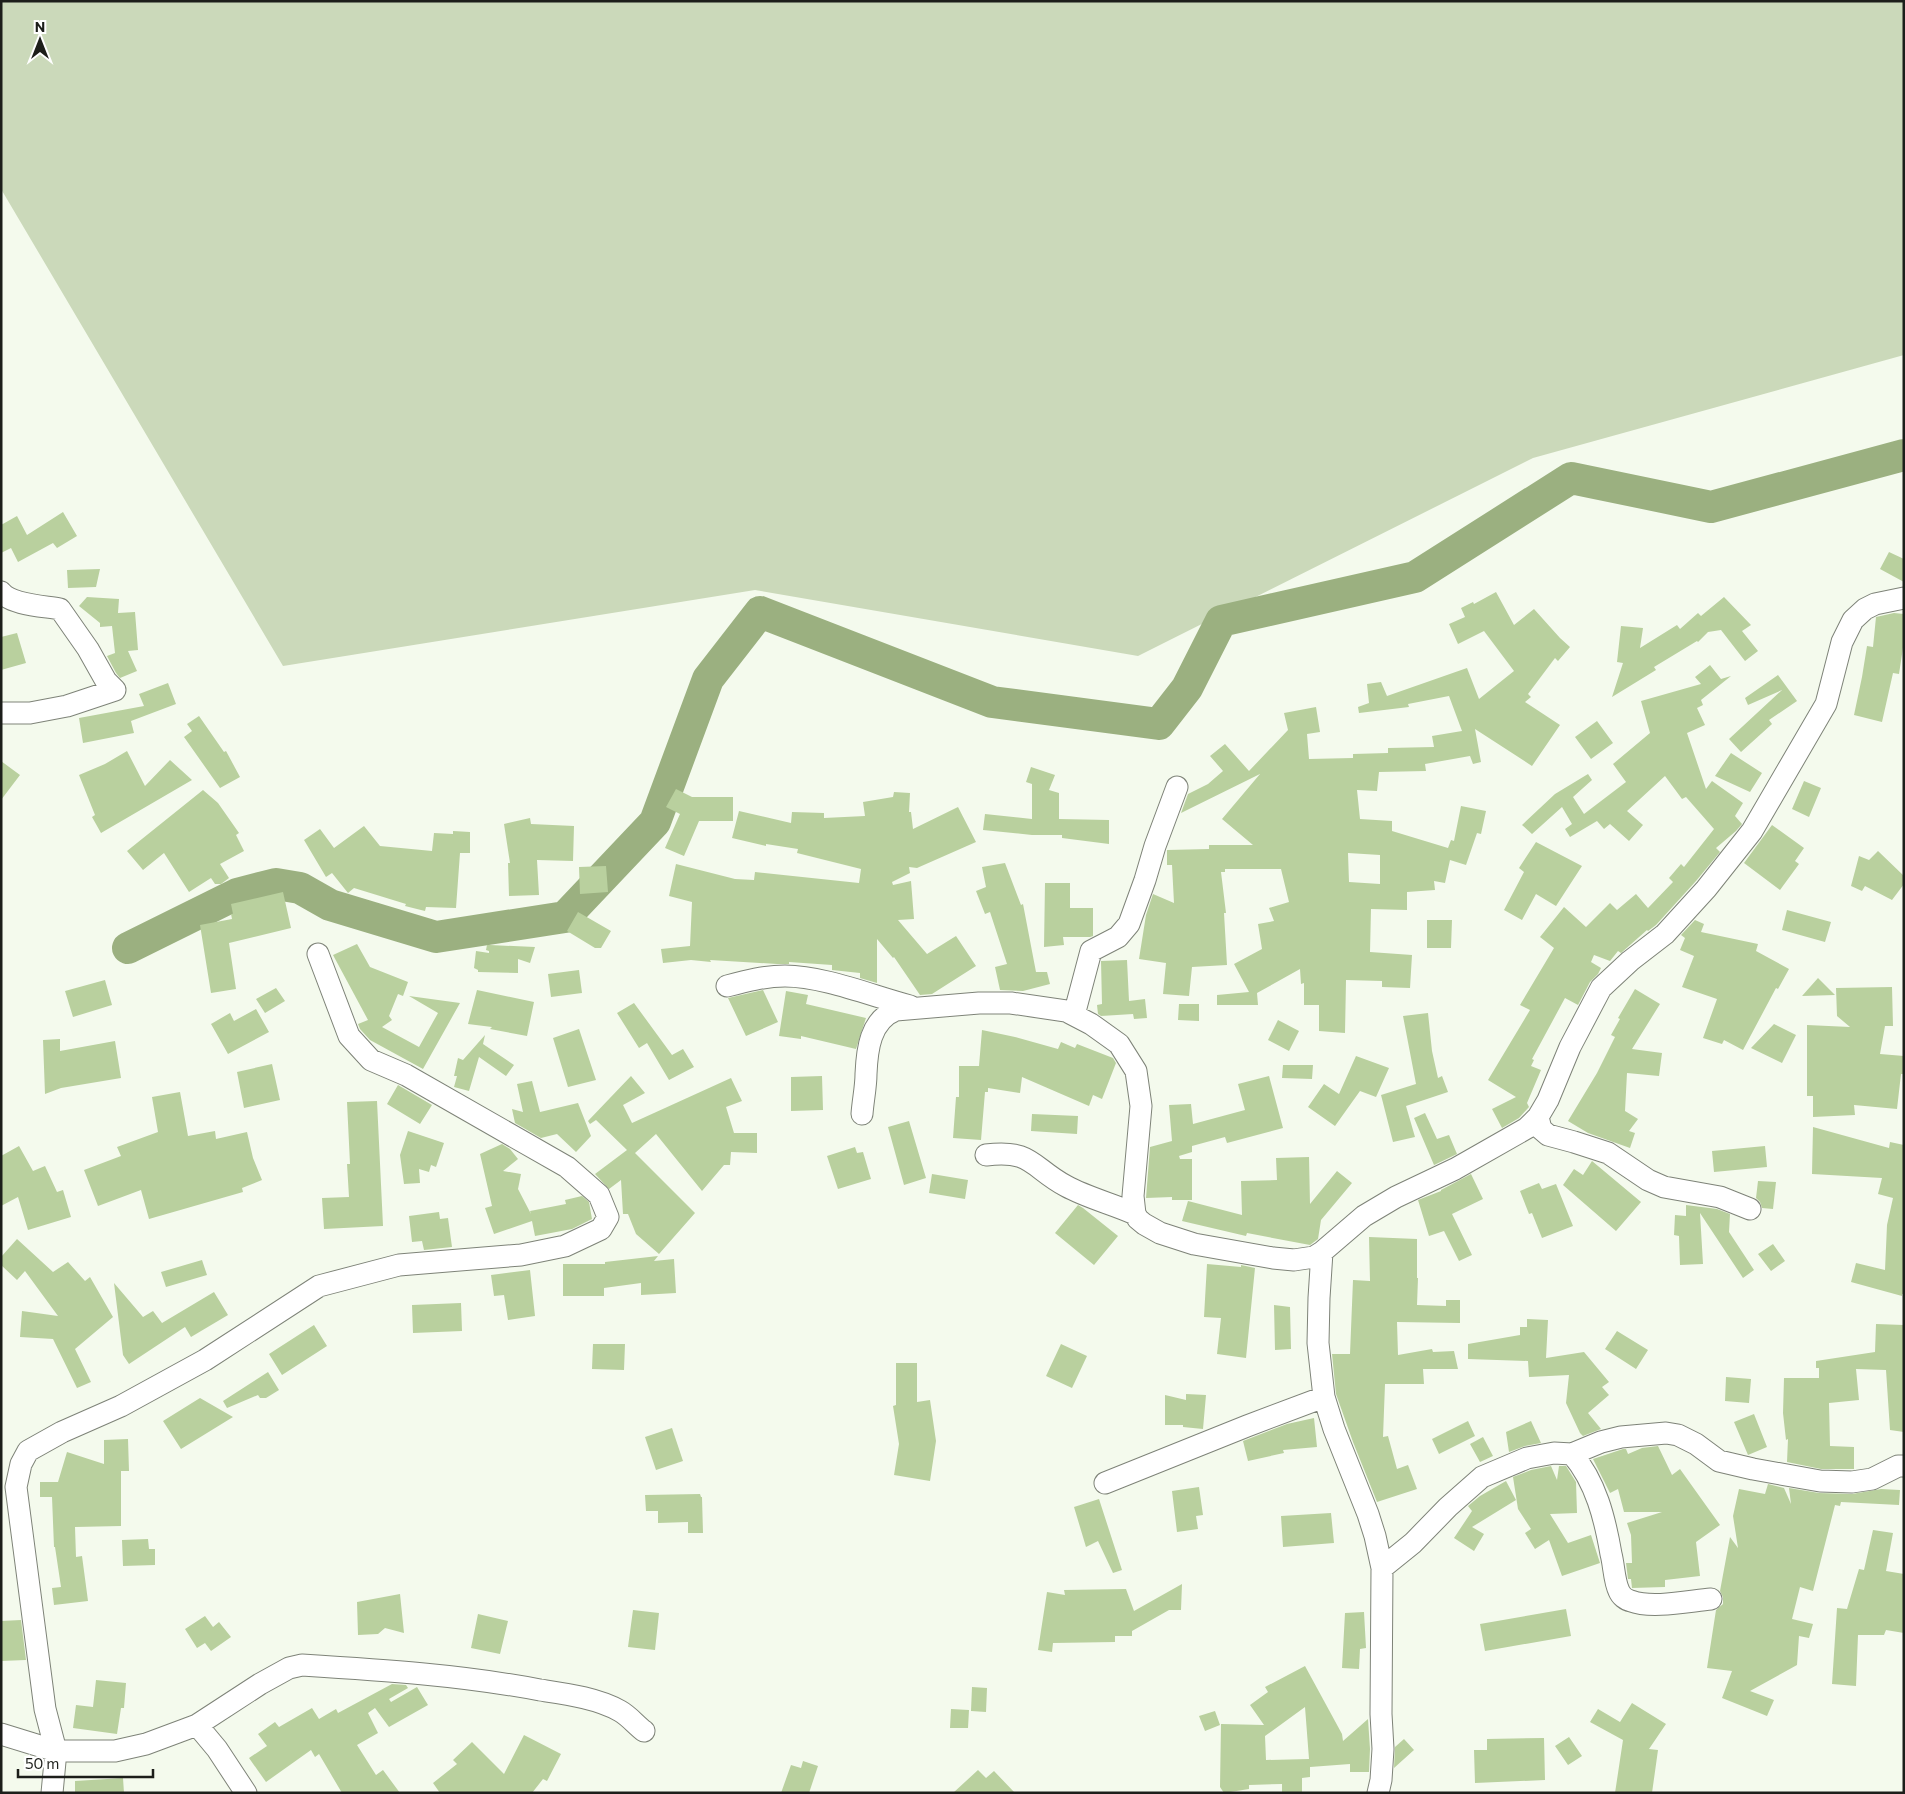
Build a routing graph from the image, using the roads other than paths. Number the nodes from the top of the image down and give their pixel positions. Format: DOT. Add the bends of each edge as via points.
graph roads {
  1 [pos="1,592"];
  2 [pos="1904,598"];
  3 [pos="1,713"];
  4 [pos="1177,787"];
  5 [pos="318,954"];
  6 [pos="727,986"];
  7 [pos="917,1008"];
  8 [pos="1074,1015"];
  9 [pos="862,1114"];
  10 [pos="1538,1117"];
  11 [pos="986,1155"];
  12 [pos="1750,1209"];
  13 [pos="1136,1214"];
  14 [pos="1322,1252"];
  15 [pos="1324,1397"];
  16 [pos="1572,1454"];
  17 [pos="1904,1466"];
  18 [pos="1105,1483"];
  19 [pos="1382,1568"];
  20 [pos="1711,1599"];
  21 [pos="197,1725"];
  22 [pos="644,1731"];
  23 [pos="1,1734"];
  24 [pos="56,1751"];
  25 [pos="52,1793"];
  26 [pos="246,1793"];
  27 [pos="1378,1793"];
  1 -- 3 [label="street" via="6,598 60,609 106,681 116,690 58,708 30,713"];
  2 -- 10 [label="street" via="1875,604 1853,620 1842,642 1826,704 1752,831 1665,934 1602,988"];
  4 -- 8 [label="street" via="1154,846 1134,915 1124,932 1091,951"];
  5 -- 24 [label="street" via="349,1036 371,1060 406,1075 567,1167 599,1195 608,1217 601,1229 566,1246 521,1254 399,1265 319,1286 205,1360 121,1406 28,1451 21,1464 16,1487 45,1709"];
  6 -- 7 [label="street" via="759,978 786,976 825,982"];
  7 -- 8 [label="street" via="1011,1003 1055,1008"];
  7 -- 9 [label="street" via="889,1012 874,1031 866,1062"];
  8 -- 13 [label="street" via="1119,1044 1136,1071 1140,1106 1132,1196"];
  10 -- 12 [label="street" via="1548,1135 1608,1154 1664,1187 1720,1197"];
  10 -- 14 [label="street" via="1527,1128 1479,1156 1364,1216"];
  11 -- 13 [label="street" via="1006,1153 1020,1156 1067,1187"];
  13 -- 14 [label="street" via="1144,1224 1194,1244 1273,1258 1306,1258"];
  14 -- 15 [label="street" via="1318,1342"];
  15 -- 18 [label="street"];
  15 -- 19 [label="street" via="1368,1514"];
  16 -- 17 [label="street" via="1606,1441 1666,1433 1687,1439 1720,1461 1820,1481 1872,1479"];
  16 -- 19 [label="street" via="1554,1453 1527,1458 1482,1477"];
  16 -- 20 [label="street" via="1595,1494 1618,1588 1623,1596 1630,1601 1648,1604"];
  19 -- 27 [label="street" via="1383,1749"];
  21 -- 22 [label="street" via="267,1680 302,1664 422,1672 490,1680 562,1694 621,1712"];
  21 -- 24 [label="street" via="146,1744 115,1751"];
  21 -- 26 [label="street"];
  23 -- 24 [label="street"];
  24 -- 25 [label="street"];
}
